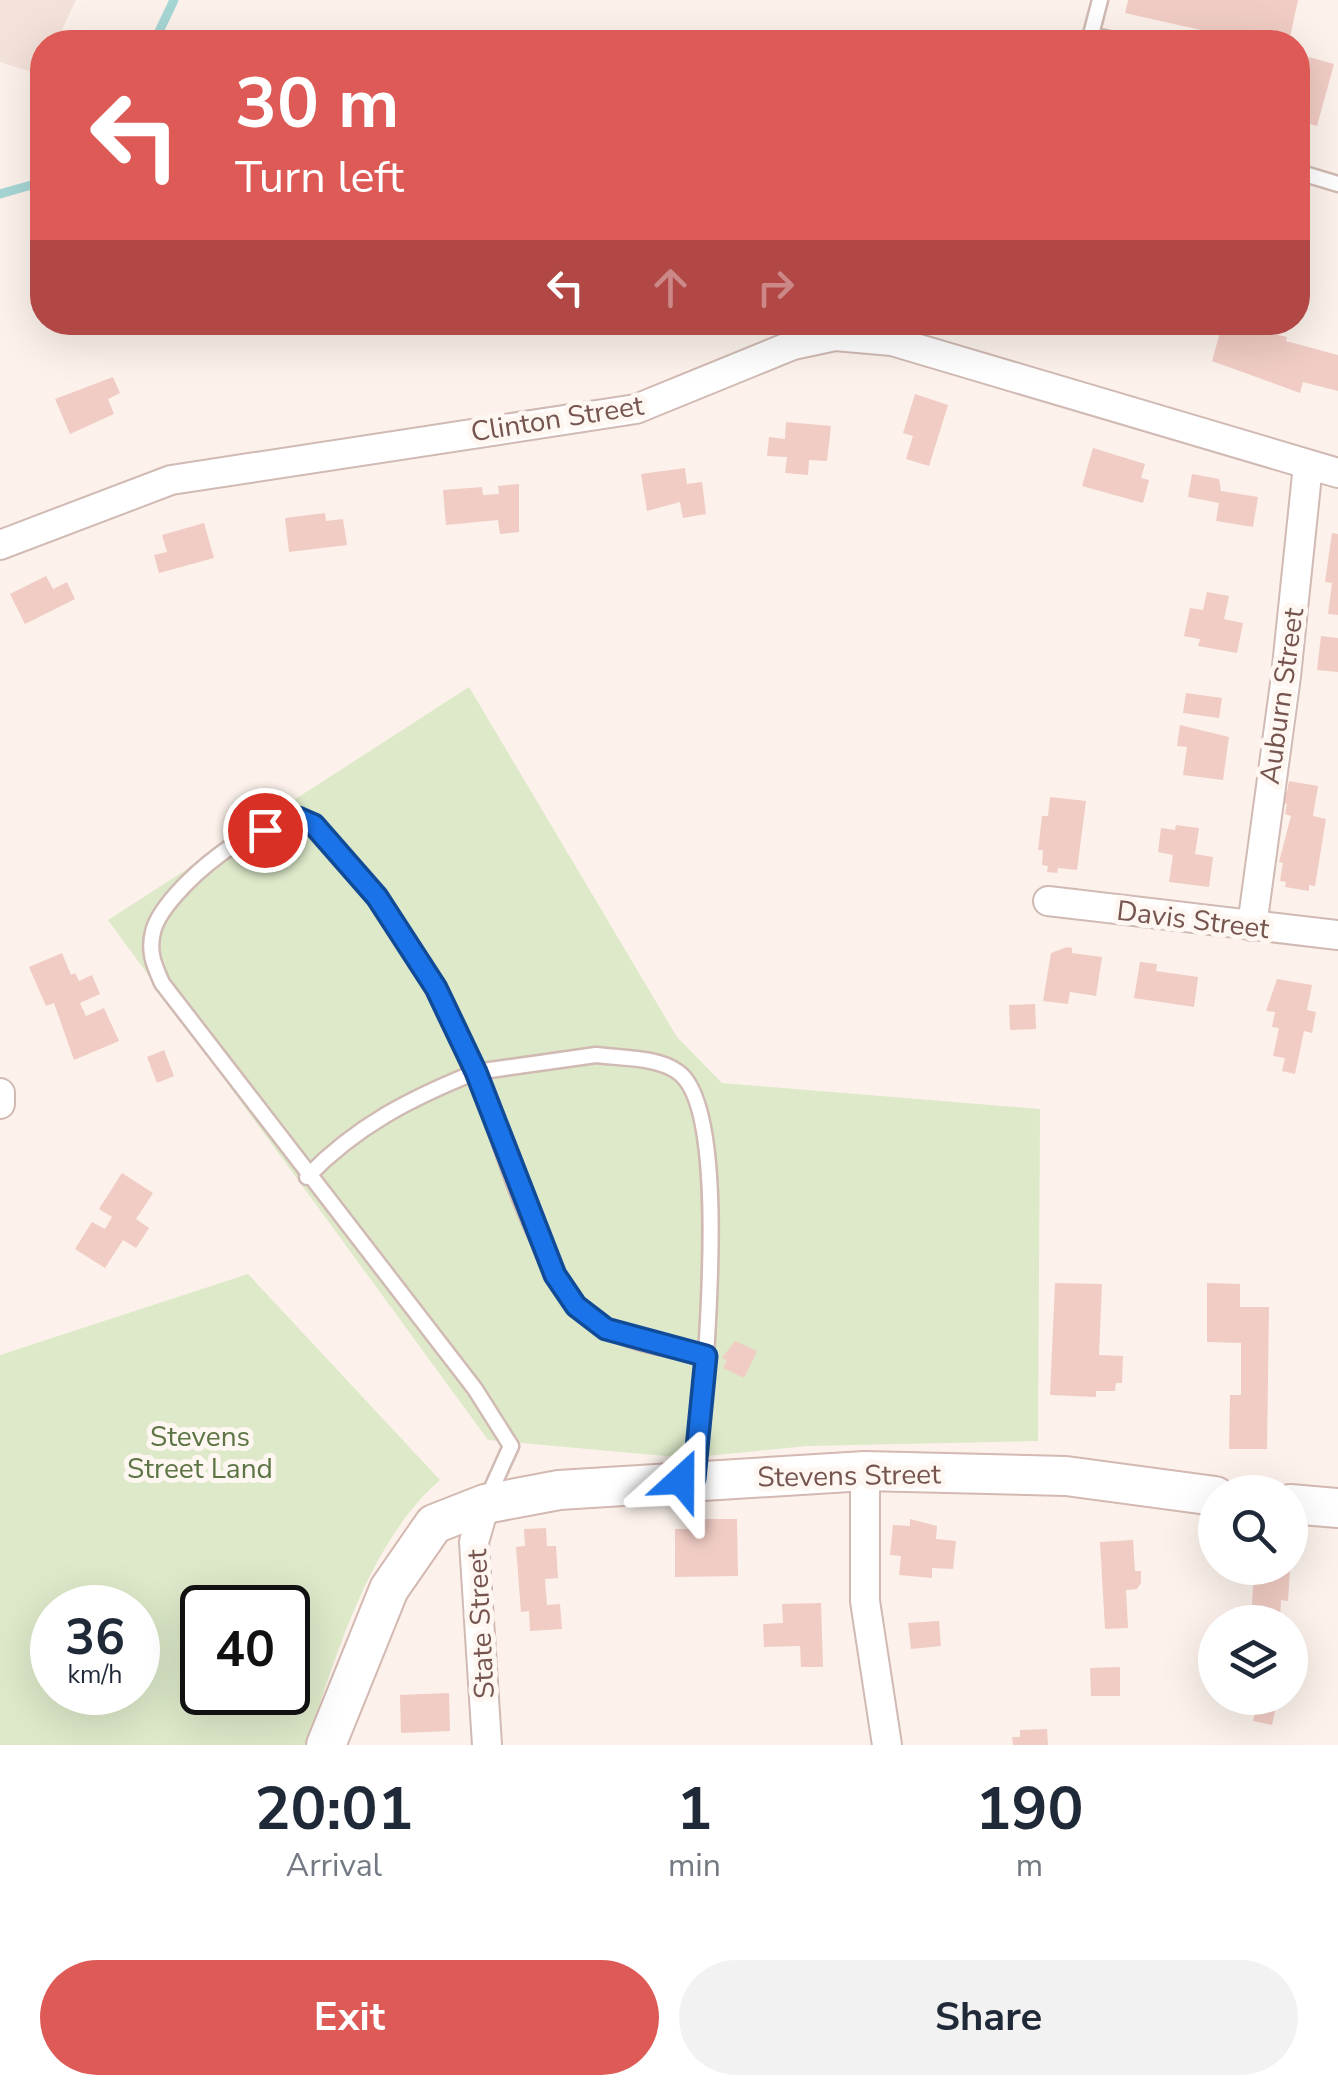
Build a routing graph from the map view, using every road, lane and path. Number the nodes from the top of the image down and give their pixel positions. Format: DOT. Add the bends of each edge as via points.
graph roads {
  1 [pos="1100,0"];
  2 [pos="1092,30"];
  3 [pos="1310,176"];
  4 [pos="1338,184"];
  5 [pos="1308,466"];
  6 [pos="1338,473"];
  7 [pos="0,545"];
  8 [pos="1048,901"];
  9 [pos="1252,926"];
  10 [pos="1338,935"];
  11 [pos="476,1072"];
  12 [pos="0,1093"];
  13 [pos="0,1104"];
  14 [pos="307,1177"];
  15 [pos="706,1356"];
  16 [pos="865,1471"];
  17 [pos="694,1479"];
  18 [pos="1198,1494"];
  19 [pos="485,1504"];
  20 [pos="1308,1506"];
  21 [pos="1338,1508"];
  22 [pos="326,1745"];
  23 [pos="487,1745"];
  24 [pos="887,1745"];
  1 -- 2 [label="lane"];
  3 -- 4 [label="lane"];
  5 -- 6 [label="street, Clinton Street"];
  5 -- 7 [label="street, Clinton Street" via="892,341 834,336 793,345 636,409 170,480"];
  5 -- 9 [label="street, Auburn Street"];
  8 -- 9 [label="street, Davis Street"];
  9 -- 10 [label="street, Davis Street"];
  11 -- 14 [label="lane" via="382,1114"];
  11 -- 14 [label="lane" via="436,988 387,912 314,825 298,818 201,866 167,902 150,954 162,983"];
  11 -- 15 [label="lane" via="555,1275 576,1306 606,1329"];
  11 -- 15 [label="lane" via="596,1055 678,1072 696,1094 712,1247"];
  12 -- 13 [label="street"];
  14 -- 19 [label="lane" via="476,1389 511,1446"];
  15 -- 17 [label="lane"];
  16 -- 17 [label="street, Stevens Street"];
  16 -- 18 [label="street, Stevens Street" via="1066,1476"];
  16 -- 24 [label="street" via="864,1601"];
  17 -- 19 [label="street, Stevens Street"];
  19 -- 22 [label="street, Stevens Street" via="434,1524 389,1589"];
  19 -- 23 [label="street, State Street" via="474,1542"];
  20 -- 21 [label="street"];
}
